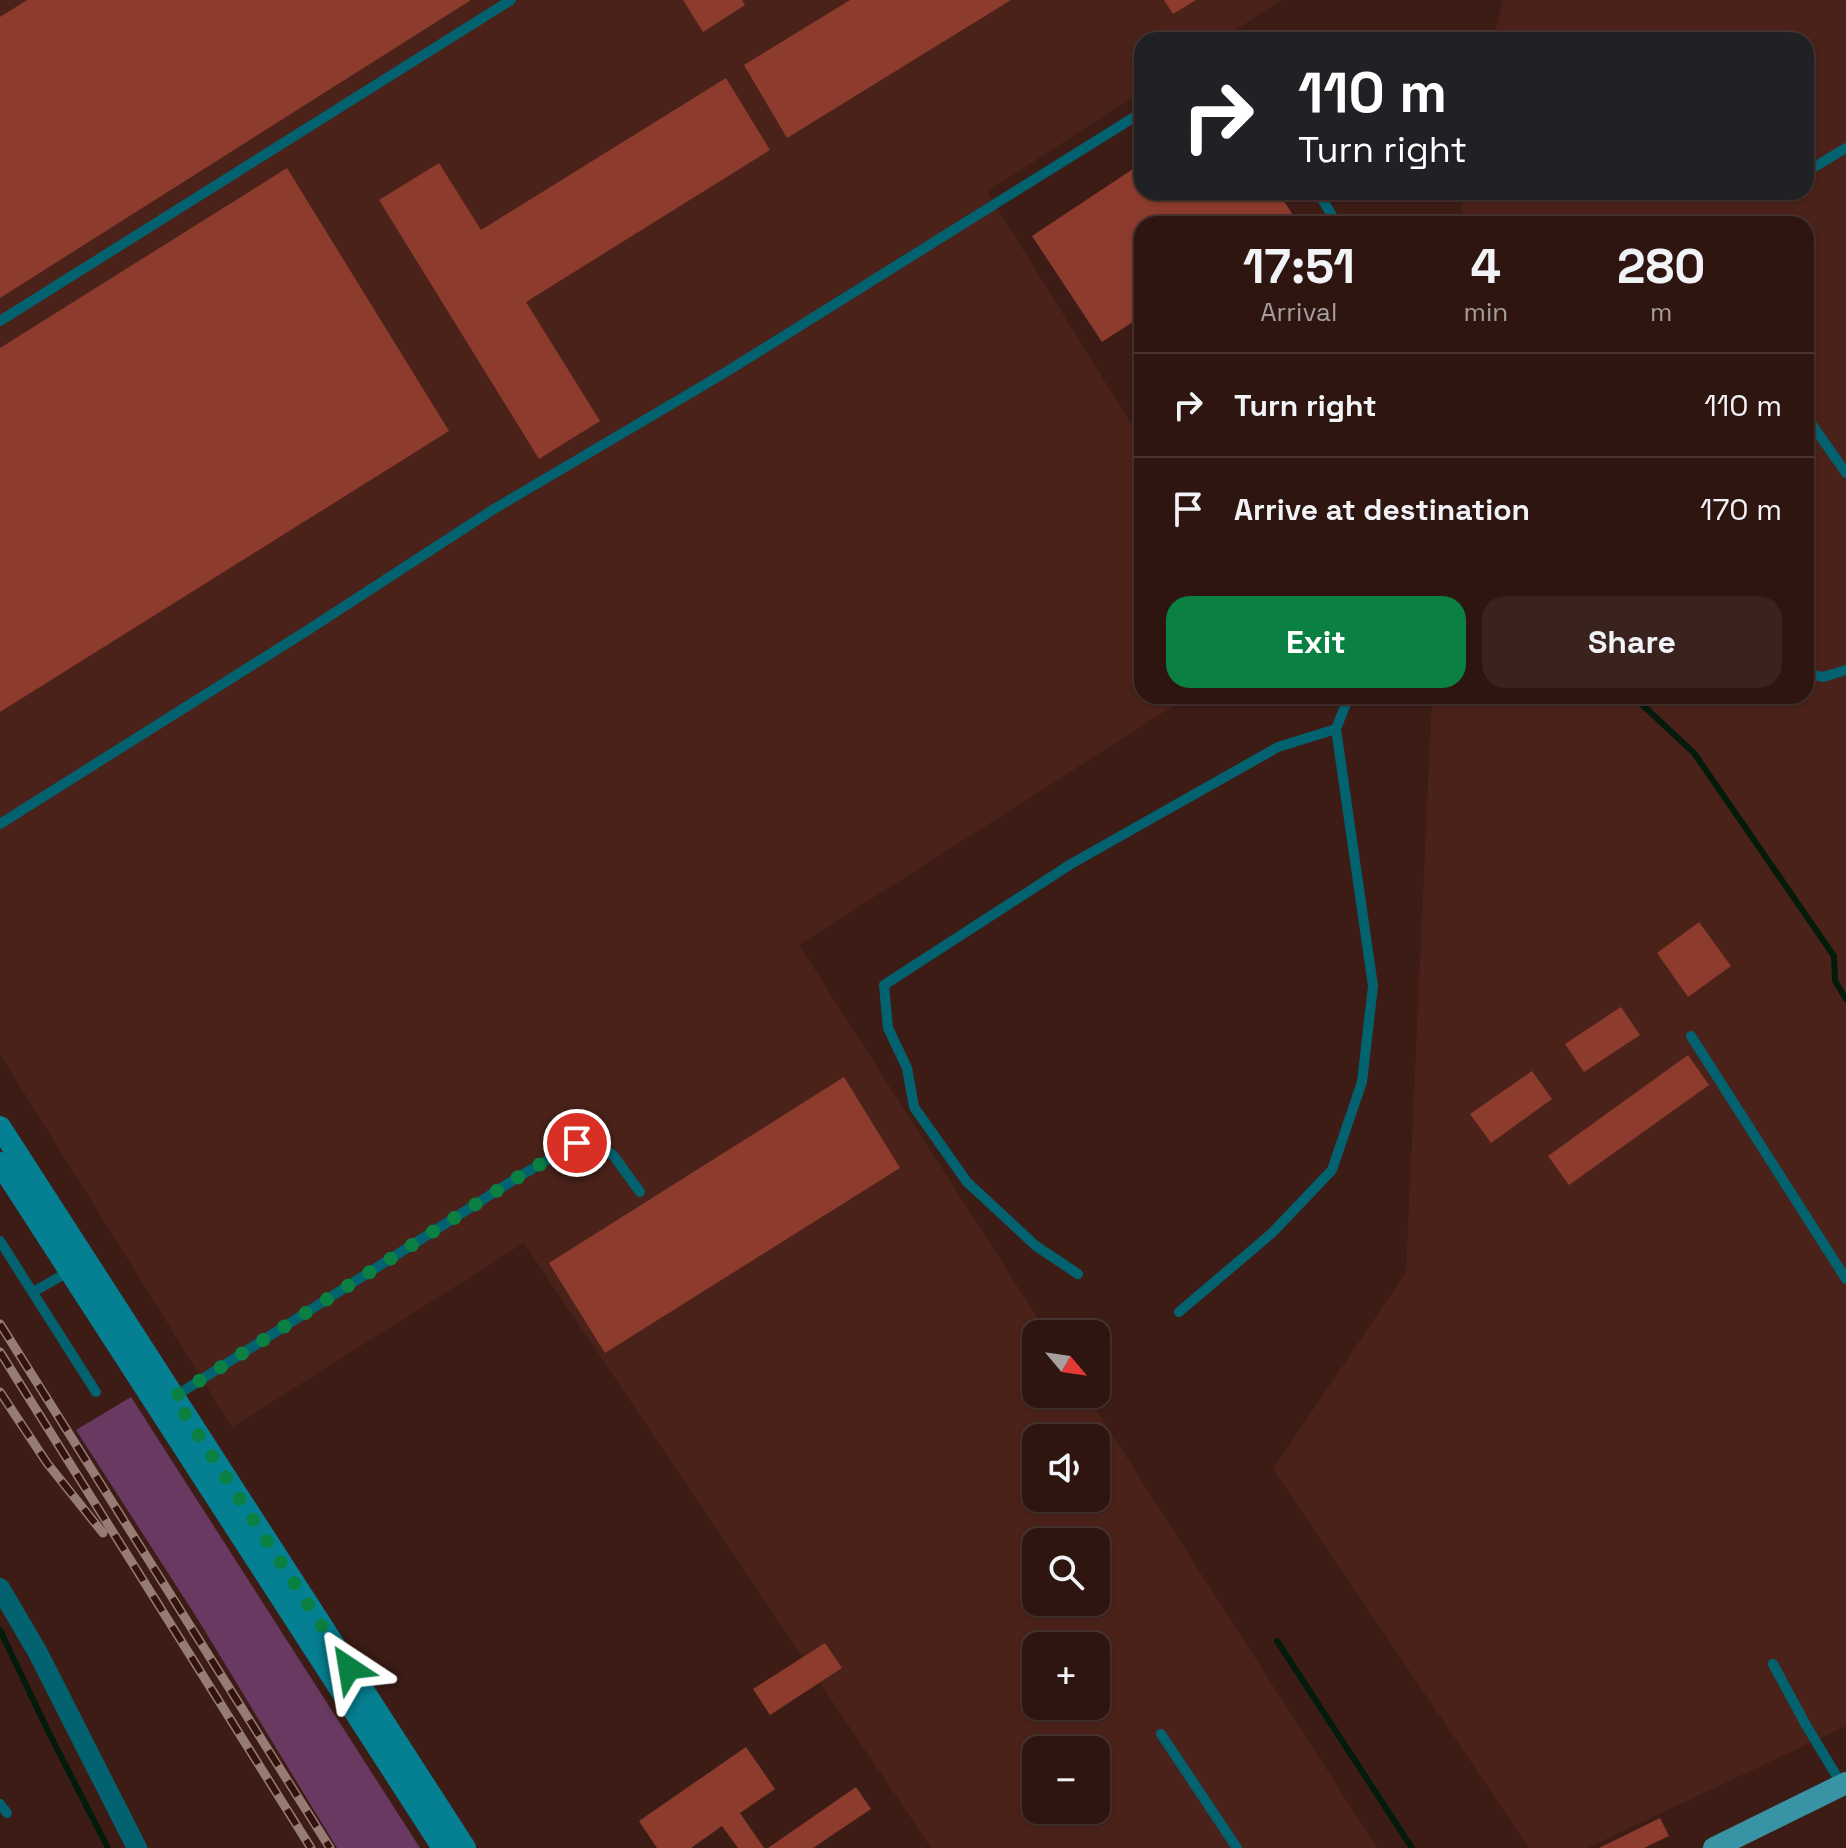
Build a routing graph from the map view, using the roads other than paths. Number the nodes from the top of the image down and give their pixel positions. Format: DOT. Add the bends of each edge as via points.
graph roads {
  1 [pos="511,0"];
  2 [pos="1134,117"];
  3 [pos="1846,148"];
  4 [pos="1814,167"];
  5 [pos="0,321"];
  6 [pos="1814,427"];
  7 [pos="1846,473"];
  8 [pos="1846,670"];
  9 [pos="1814,675"];
  10 [pos="1346,704"];
  11 [pos="1336,729"];
  12 [pos="0,824"];
  13 [pos="1691,1036"];
  14 [pos="0,1127"];
  15 [pos="0,1163"];
  16 [pos="640,1192"];
  17 [pos="0,1241"];
  18 [pos="70,1271"];
  19 [pos="1078,1274"];
  20 [pos="1846,1279"];
  21 [pos="33,1292"];
  22 [pos="1179,1312"];
  23 [pos="96,1392"];
  24 [pos="174,1397"];
  25 [pos="0,1588"];
  26 [pos="1773,1664"];
  27 [pos="1161,1734"];
  28 [pos="1844,1784"];
  29 [pos="137,1848"];
  30 [pos="443,1848"];
  31 [pos="465,1848"];
  32 [pos="1237,1848"];
  33 [pos="1714,1848"];
  1 -- 5 [label="lane"];
  2 -- 12 [label="lane" via="726,372 494,509"];
  3 -- 4 [label="lane"];
  6 -- 7 [label="lane"];
  8 -- 9 [label="lane"];
  10 -- 11 [label="lane"];
  11 -- 19 [label="lane" via="1278,747 1071,864 884,985 888,1028 907,1068 914,1107 967,1182 1036,1246"];
  11 -- 22 [label="lane" via="1373,986 1362,1082 1332,1170 1272,1233"];
  13 -- 20 [label="lane"];
  14 -- 24 [label="main road"];
  15 -- 18 [label="main road"];
  16 -- 24 [label="lane" via="613,1155 597,1145 577,1143"];
  17 -- 21 [label="lane"];
  18 -- 21 [label="lane"];
  18 -- 30 [label="main road"];
  21 -- 23 [label="lane"];
  24 -- 31 [label="main road"];
  25 -- 29 [label="street"];
  26 -- 28 [label="lane"];
  27 -- 32 [label="lane"];
  28 -- 33 [label="main road"];
}
